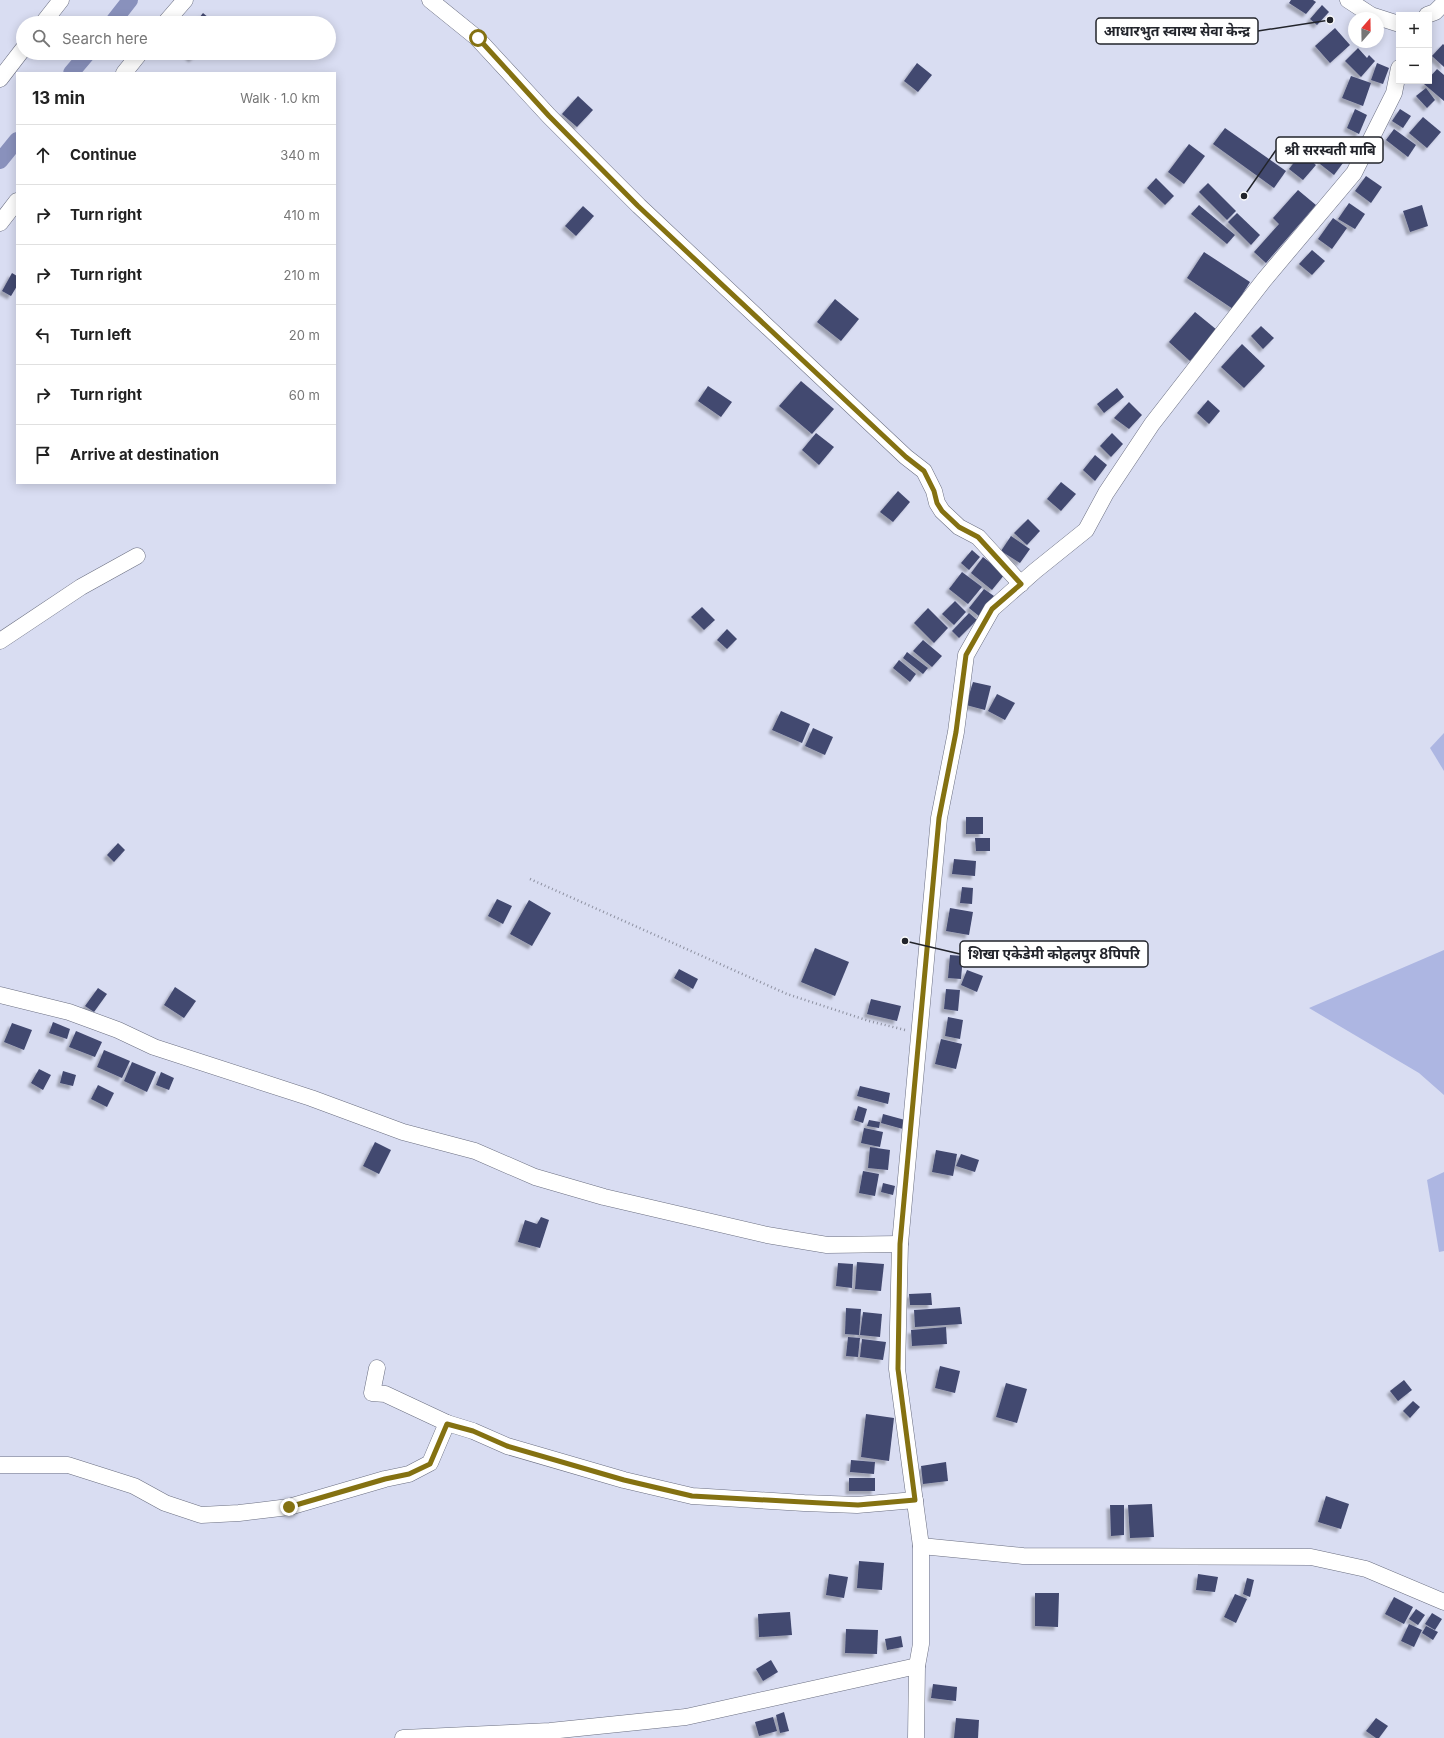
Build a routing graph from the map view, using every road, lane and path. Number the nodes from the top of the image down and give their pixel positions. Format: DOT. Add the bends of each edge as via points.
graph roads {
  1 [pos="61,0"];
  2 [pos="185,0"];
  3 [pos="430,0"];
  4 [pos="1348,0"];
  5 [pos="1444,2"];
  6 [pos="1432,13"];
  7 [pos="48,16"];
  8 [pos="171,16"];
  9 [pos="1396,23"];
  10 [pos="16,58"];
  11 [pos="134,60"];
  12 [pos="125,72"];
  13 [pos="0,79"];
  14 [pos="1396,83"];
  15 [pos="16,202"];
  16 [pos="0,222"];
  17 [pos="137,556"];
  18 [pos="1021,584"];
  19 [pos="0,641"];
  20 [pos="530,879"];
  21 [pos="0,995"];
  22 [pos="919,1034"];
  23 [pos="900,1244"];
  24 [pos="377,1368"];
  25 [pos="447,1424"];
  26 [pos="0,1465"];
  27 [pos="915,1500"];
  28 [pos="921,1546"];
  29 [pos="1444,1602"];
  30 [pos="917,1666"];
  31 [pos="403,1738"];
  32 [pos="916,1738"];
  1 -- 7 [label="street"];
  2 -- 8 [label="street"];
  3 -- 18 [label="street" via="478,38 549,116 638,206 924,471 942,511 959,527 978,537"];
  4 -- 9 [label="street" via="1371,15"];
  5 -- 6 [label="street"];
  10 -- 13 [label="street"];
  11 -- 12 [label="street"];
  14 -- 18 [label="street" via="1394,93 1354,173 1264,280 1152,424 1106,494 1086,530"];
  15 -- 16 [label="street"];
  17 -- 19 [label="street" via="81,587"];
  18 -- 22 [label="street" via="992,609 966,655 956,732 939,818"];
  20 -- 22 [label="path" via="787,994 869,1021"];
  21 -- 23 [label="street" via="69,1012 118,1030 154,1047 311,1098 403,1132 475,1151 535,1176 604,1197 767,1235 827,1245"];
  22 -- 23 [label="street"];
  23 -- 27 [label="street" via="898,1369"];
  24 -- 25 [label="street" via="372,1393 385,1394"];
  25 -- 26 [label="street" via="430,1464 409,1474 289,1507 239,1513 201,1515 165,1503 134,1486 68,1465"];
  25 -- 27 [label="street" via="473,1431 507,1446 624,1480 692,1496 858,1505"];
  27 -- 28 [label="street"];
  28 -- 29 [label="street" via="1023,1556 1311,1557 1366,1569"];
  28 -- 30 [label="street" via="922,1644"];
  30 -- 31 [label="street" via="686,1717 550,1731"];
  30 -- 32 [label="street"];
}
